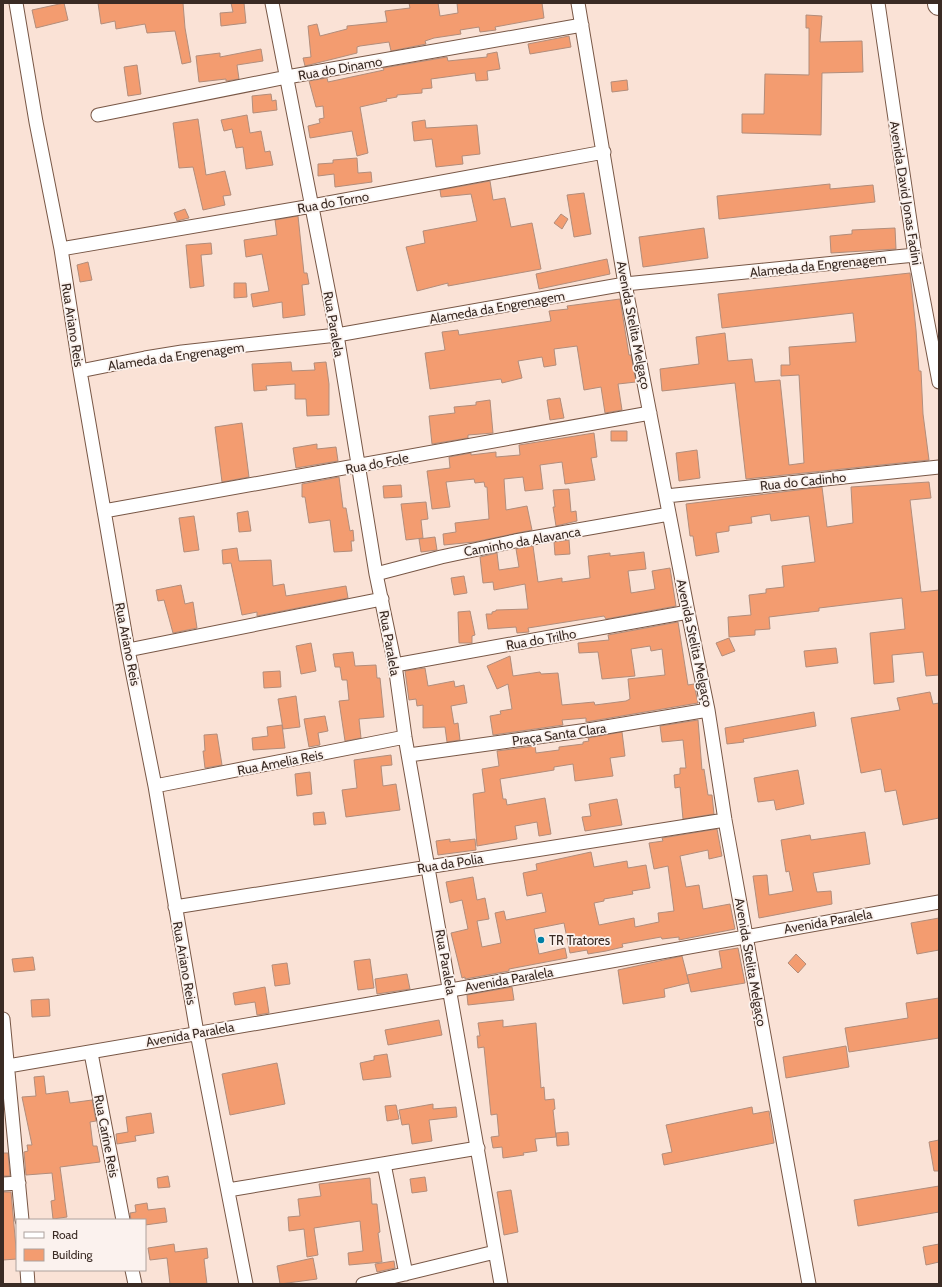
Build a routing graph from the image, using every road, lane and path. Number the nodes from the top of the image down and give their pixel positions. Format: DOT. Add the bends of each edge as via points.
graph roads {
  1 [pos="16,3"];
  2 [pos="272,3"];
  3 [pos="578,3"];
  4 [pos="878,3"];
  5 [pos="582,25"];
  6 [pos="287,77"];
  7 [pos="98,115"];
  8 [pos="604,152"];
  9 [pos="312,206"];
  10 [pos="61,249"];
  11 [pos="915,256"];
  12 [pos="625,284"];
  13 [pos="337,335"];
  14 [pos="80,371"];
  15 [pos="939,382"];
  16 [pos="650,413"];
  17 [pos="359,466"];
  18 [pos="939,467"];
  19 [pos="666,496"];
  20 [pos="104,511"];
  21 [pos="669,514"];
  22 [pos="376,574"];
  23 [pos="382,598"];
  24 [pos="688,612"];
  25 [pos="128,650"];
  26 [pos="394,665"];
  27 [pos="708,710"];
  28 [pos="405,737"];
  29 [pos="409,755"];
  30 [pos="155,786"];
  31 [pos="726,820"];
  32 [pos="429,866"];
  33 [pos="939,902"];
  34 [pos="175,907"];
  35 [pos="746,935"];
  36 [pos="451,990"];
  37 [pos="3,1019"];
  38 [pos="197,1033"];
  39 [pos="91,1053"];
  40 [pos="8,1066"];
  41 [pos="478,1148"];
  42 [pos="384,1164"];
  43 [pos="19,1183"];
  44 [pos="3,1184"];
  45 [pos="228,1190"];
  46 [pos="22,1219"];
  47 [pos="123,1219"];
  48 [pos="495,1252"];
  49 [pos="27,1271"];
  50 [pos="132,1271"];
  51 [pos="406,1274"];
  52 [pos="28,1284"];
  53 [pos="135,1284"];
  54 [pos="246,1284"];
  55 [pos="364,1284"];
  56 [pos="501,1284"];
  57 [pos="809,1284"];
  1 -- 10 [label="street, Rua Ariano Reis"];
  2 -- 6 [label="street, Rua Paralela"];
  3 -- 5 [label="street, Avenida Stelita Melgaço"];
  4 -- 11 [label="street, Avenida David Jonas Fadini"];
  5 -- 6 [label="street, Rua do Dinamo"];
  5 -- 8 [label="street, Avenida Stelita Melgaço"];
  6 -- 7 [label="street, Rua do Dinamo"];
  6 -- 9 [label="street, Rua Paralela"];
  8 -- 9 [label="street, Rua do Torno"];
  8 -- 12 [label="street, Avenida Stelita Melgaço"];
  9 -- 10 [label="street, Rua do Torno"];
  9 -- 13 [label="street, Rua Paralela"];
  10 -- 14 [label="street, Rua Ariano Reis"];
  11 -- 12 [label="street, Alameda da Engrenagem"];
  11 -- 15 [label="street, Avenida David Jonas Fadini"];
  12 -- 13 [label="street, Alameda da Engrenagem"];
  12 -- 16 [label="street, Avenida Stelita Melgaço"];
  13 -- 14 [label="street, Alameda da Engrenagem" via="175,353"];
  13 -- 17 [label="street, Rua Paralela"];
  14 -- 20 [label="street, Rua Ariano Reis"];
  16 -- 17 [label="street, Rua do Fole"];
  16 -- 19 [label="street, Avenida Stelita Melgaço"];
  17 -- 20 [label="street, Rua do Fole"];
  17 -- 22 [label="street, Rua Paralela"];
  18 -- 19 [label="street, Rua do Cadinho"];
  19 -- 21 [label="street, Avenida Stelita Melgaço"];
  20 -- 25 [label="street, Rua Ariano Reis"];
  21 -- 22 [label="street, Caminho da Alavanca" via="515,541"];
  21 -- 24 [label="street, Avenida Stelita Melgaço"];
  22 -- 23 [label="street, Rua Paralela"];
  23 -- 25 [label="street"];
  23 -- 26 [label="street, Rua Paralela"];
  24 -- 26 [label="street, Rua do Trilho"];
  24 -- 27 [label="street, Avenida Stelita Melgaço"];
  25 -- 30 [label="street, Rua Ariano Reis"];
  26 -- 28 [label="street, Rua Paralela"];
  27 -- 29 [label="street, Praça Santa Clara"];
  27 -- 31 [label="street, Avenida Stelita Melgaço"];
  28 -- 29 [label="street, Rua Paralela"];
  28 -- 30 [label="street, Rua Amelia Reis"];
  29 -- 32 [label="street, Rua Paralela"];
  30 -- 34 [label="street, Rua Ariano Reis"];
  31 -- 32 [label="street, Rua da Polia"];
  31 -- 35 [label="street, Avenida Stelita Melgaço"];
  32 -- 34 [label="street, Rua da Polia"];
  32 -- 36 [label="street, Rua Paralela"];
  33 -- 35 [label="street, Avenida Paralela"];
  34 -- 38 [label="street, Rua Ariano Reis"];
  35 -- 36 [label="street, Avenida Paralela"];
  35 -- 57 [label="street, Avenida Stelita Melgaço"];
  36 -- 38 [label="street, Avenida Paralela"];
  36 -- 41 [label="street, Rua Paralela"];
  37 -- 40 [label="street"];
  38 -- 39 [label="street, Avenida Paralela"];
  38 -- 45 [label="street, Rua Ariano Reis"];
  39 -- 40 [label="street, Avenida Paralela"];
  39 -- 47 [label="street, Rua Carine Reis"];
  40 -- 43 [label="street"];
  41 -- 42 [label="street"];
  41 -- 48 [label="street, Rua Paralela"];
  42 -- 45 [label="street"];
  42 -- 51 [label="street"];
  43 -- 44 [label="street"];
  43 -- 46 [label="street"];
  45 -- 54 [label="street, Rua Ariano Reis"];
  48 -- 51 [label="street"];
  48 -- 56 [label="street, Rua Paralela"];
  49 -- 52 [label="street"];
  50 -- 53 [label="street"];
  51 -- 55 [label="street"];
}
